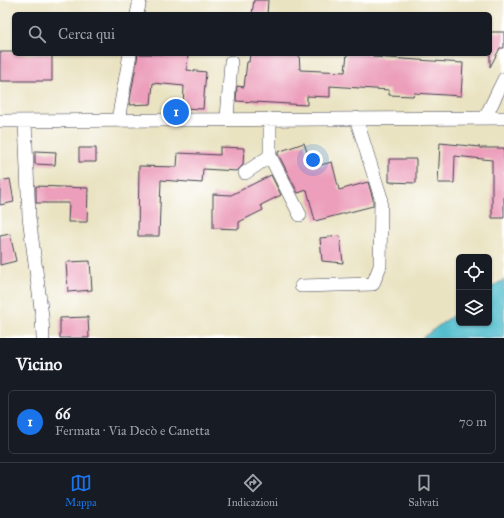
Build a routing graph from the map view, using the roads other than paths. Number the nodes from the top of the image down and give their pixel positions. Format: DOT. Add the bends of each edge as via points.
graph roads {
  1 [pos="140,0"];
  2 [pos="137,12"];
  3 [pos="130,56"];
  4 [pos="231,62"];
  5 [pos="504,79"];
  6 [pos="356,118"];
  7 [pos="485,118"];
  8 [pos="504,118"];
  9 [pos="227,119"];
  10 [pos="270,119"];
  11 [pos="0,120"];
  12 [pos="26,120"];
  13 [pos="118,120"];
  14 [pos="270,156"];
  15 [pos="245,173"];
  16 [pos="300,215"];
  17 [pos="301,286"];
  18 [pos="43,338"];
  1 -- 2 [label="street"];
  3 -- 13 [label="street"];
  4 -- 9 [label="street"];
  5 -- 7 [label="street"];
  6 -- 7 [label="street"];
  6 -- 10 [label="street"];
  6 -- 17 [label="street" via="381,198 380,266 373,284"];
  7 -- 8 [label="street"];
  9 -- 10 [label="street"];
  9 -- 13 [label="street"];
  10 -- 14 [label="street"];
  11 -- 12 [label="street"];
  12 -- 13 [label="street"];
  12 -- 18 [label="street" via="29,217"];
  14 -- 15 [label="street"];
  14 -- 16 [label="street"];
}
